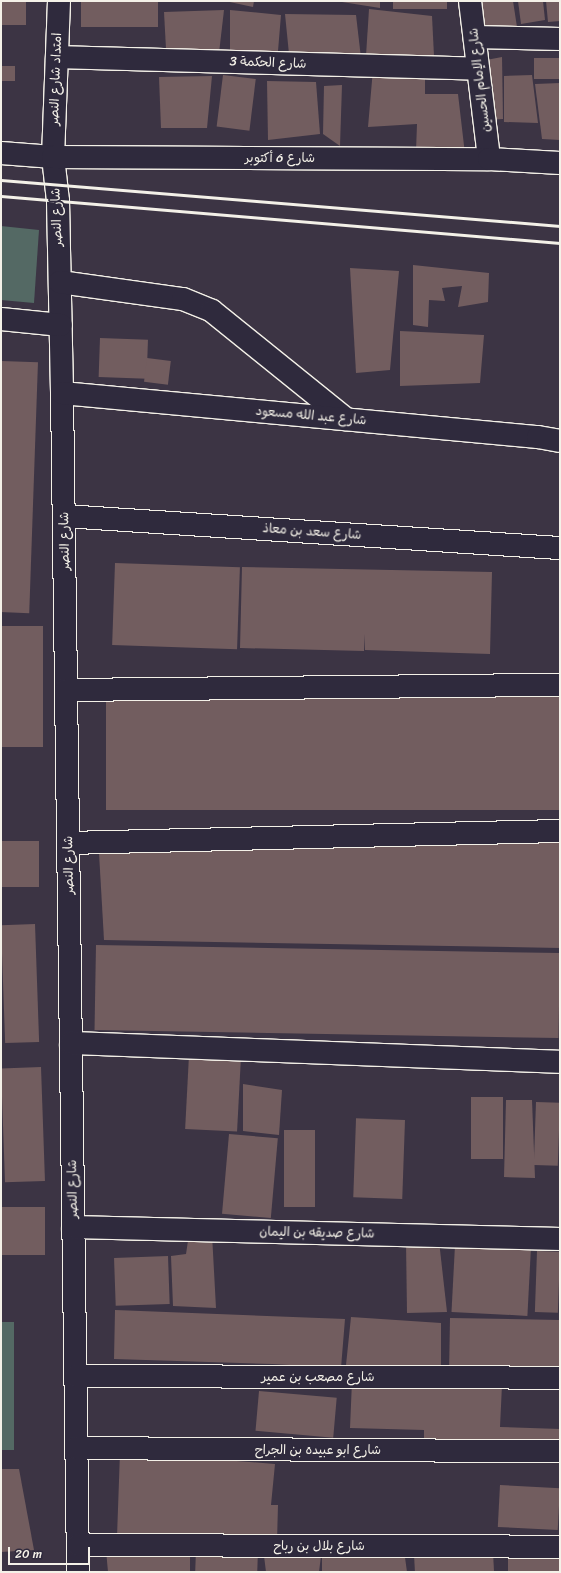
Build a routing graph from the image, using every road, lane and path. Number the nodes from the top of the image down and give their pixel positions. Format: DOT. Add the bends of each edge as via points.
graph roads {
  1 [pos="60,1"];
  2 [pos="470,1"];
  3 [pos="475,37"];
  4 [pos="560,39"];
  5 [pos="57,57"];
  6 [pos="478,69"];
  7 [pos="1,153"];
  8 [pos="53,157"];
  9 [pos="489,159"];
  10 [pos="560,163"];
  11 [pos="60,282"];
  12 [pos="1,319"];
  13 [pos="61,324"];
  14 [pos="62,393"];
  15 [pos="346,419"];
  16 [pos="560,440"];
  17 [pos="64,516"];
  18 [pos="560,548"];
  19 [pos="560,685"];
  20 [pos="66,690"];
  21 [pos="560,831"];
  22 [pos="68,843"];
  23 [pos="71,1043"];
  24 [pos="560,1062"];
  25 [pos="74,1227"];
  26 [pos="560,1239"];
  27 [pos="76,1376"];
  28 [pos="560,1378"];
  29 [pos="76,1448"];
  30 [pos="560,1451"];
  31 [pos="78,1545"];
  32 [pos="560,1547"];
  33 [pos="78,1572"];
  1 -- 5 [label="street, امتداد شارع النصر"];
  2 -- 3 [label="street, شارع الإمام الحسين"];
  3 -- 4 [label="street"];
  3 -- 6 [label="street, شارع الإمام الحسين"];
  5 -- 6 [label="street, شارع الحكمة 3"];
  5 -- 8 [label="street, امتداد شارع النصر"];
  6 -- 9 [label="street, شارع الإمام الحسين"];
  7 -- 8 [label="street, شارع 6 أكتوبر"];
  8 -- 9 [label="street, شارع 6 أكتوبر"];
  8 -- 11 [label="street, شارع النصر" via="58,200"];
  9 -- 10 [label="street, شارع 6 أكتوبر"];
  11 -- 13 [label="street, شارع النصر"];
  11 -- 15 [label="street" via="183,299 212,311"];
  12 -- 13 [label="street"];
  13 -- 14 [label="street, شارع النصر"];
  14 -- 15 [label="street, شارع عبد الله مسعود"];
  14 -- 17 [label="street, شارع النصر"];
  15 -- 16 [label="street, شارع عبد الله مسعود"];
  17 -- 18 [label="street, شارع سعد بن معاذ"];
  17 -- 20 [label="street, شارع النصر"];
  19 -- 20 [label="street"];
  20 -- 22 [label="street, شارع النصر"];
  21 -- 22 [label="street"];
  22 -- 23 [label="street, شارع النصر"];
  23 -- 24 [label="street"];
  23 -- 25 [label="street, شارع النصر"];
  25 -- 26 [label="street, شارع صديقه بن اليمان"];
  25 -- 27 [label="street, شارع النصر"];
  27 -- 28 [label="street, شارع مصعب بن عمير"];
  27 -- 29 [label="street, شارع النصر"];
  29 -- 30 [label="street, شارع ابو عبيده بن الجراح"];
  29 -- 31 [label="street, شارع النصر"];
  31 -- 32 [label="street, شارع بلال بن رباح"];
  31 -- 33 [label="street, شارع النصر"];
}
